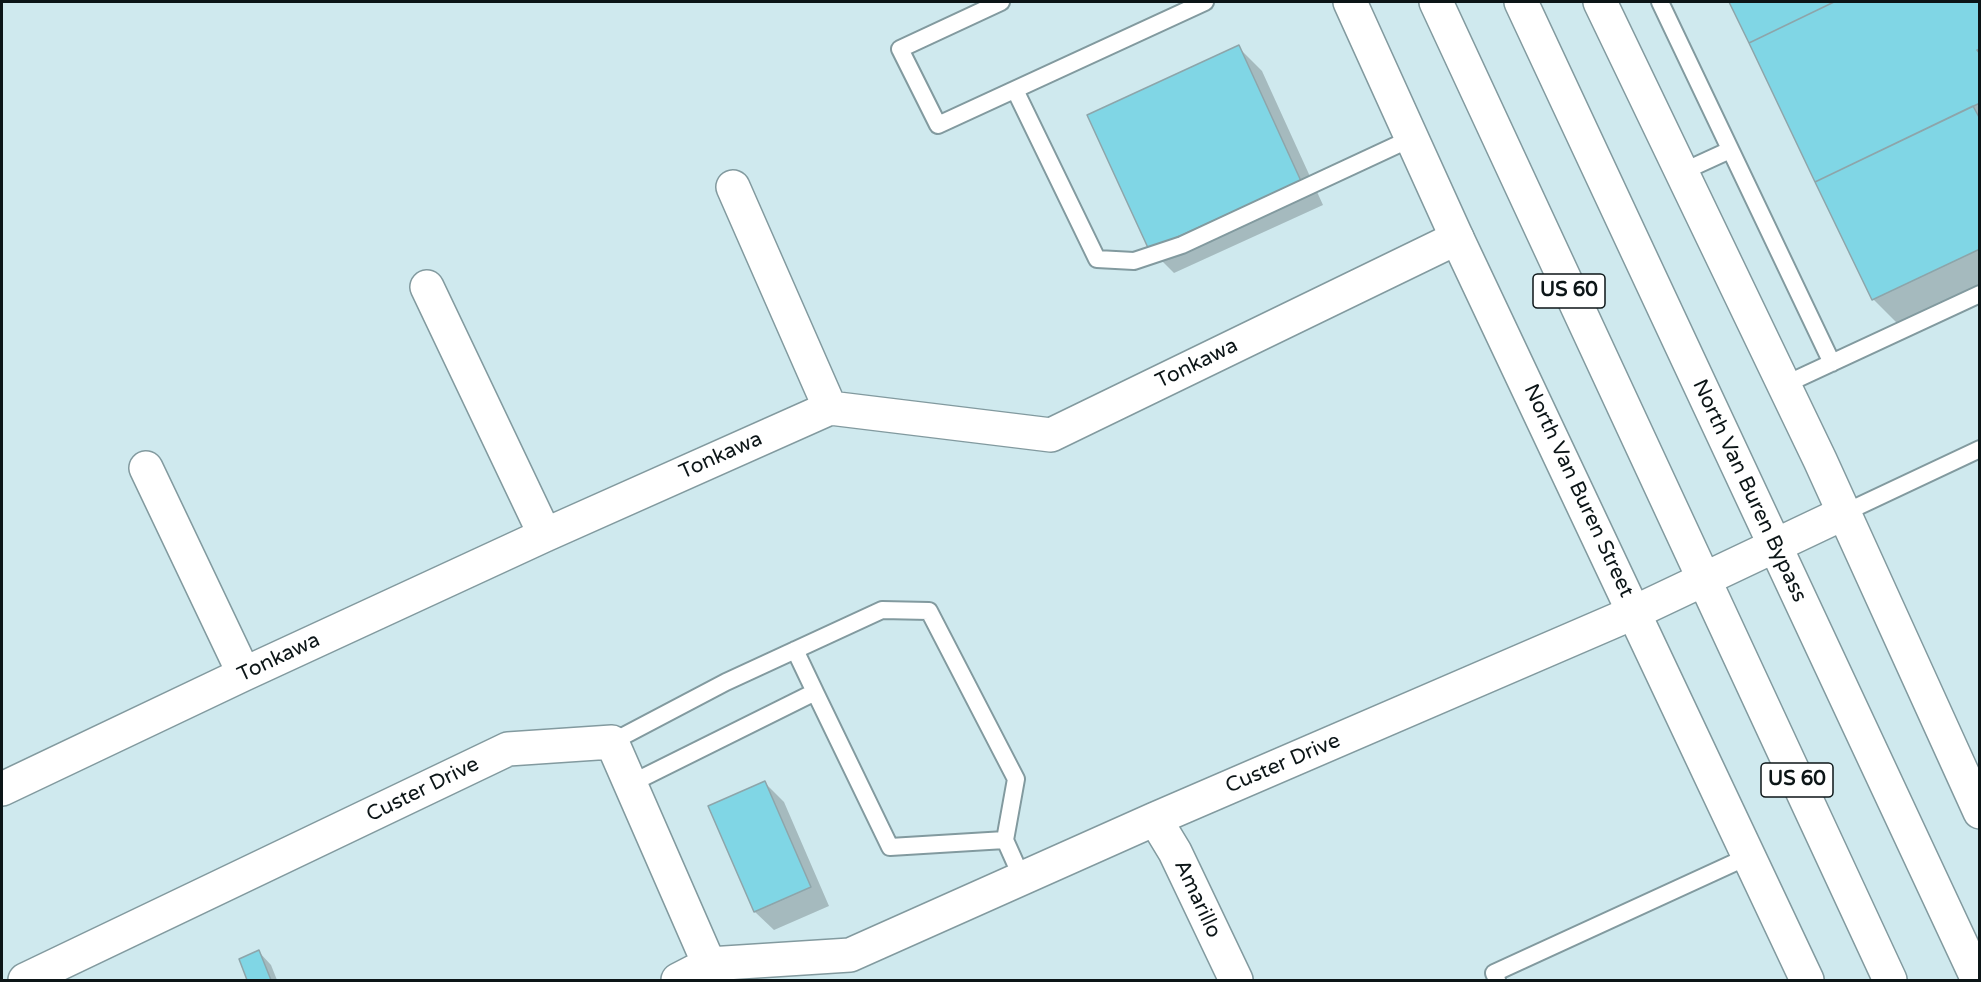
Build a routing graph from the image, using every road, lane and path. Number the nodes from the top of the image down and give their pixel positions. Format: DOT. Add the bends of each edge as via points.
graph roads {
  1 [pos="1001,2"];
  2 [pos="1205,2"];
  3 [pos="1350,2"];
  4 [pos="1436,2"];
  5 [pos="1521,2"];
  6 [pos="1600,2"];
  7 [pos="1660,2"];
  8 [pos="1014,90"];
  9 [pos="1412,138"];
  10 [pos="1730,150"];
  11 [pos="1682,172"];
  12 [pos="733,187"];
  13 [pos="1457,238"];
  14 [pos="427,287"];
  15 [pos="1980,294"];
  16 [pos="1832,363"];
  17 [pos="1784,385"];
  18 [pos="830,408"];
  19 [pos="1980,449"];
  20 [pos="146,468"];
  21 [pos="1844,513"];
  22 [pos="545,536"];
  23 [pos="1775,546"];
  24 [pos="1703,580"];
  25 [pos="1635,612"];
  26 [pos="795,650"];
  27 [pos="244,674"];
  28 [pos="815,692"];
  29 [pos="612,742"];
  30 [pos="630,784"];
  31 [pos="2,789"];
  32 [pos="1980,812"];
  33 [pos="1155,819"];
  34 [pos="1005,840"];
  35 [pos="1749,856"];
  36 [pos="1022,878"];
  37 [pos="709,964"];
  38 [pos="856,968"];
  39 [pos="25,981"];
  40 [pos="678,981"];
  41 [pos="1236,981"];
  42 [pos="1497,981"];
  43 [pos="1807,981"];
  44 [pos="1890,981"];
  45 [pos="1978,981"];
  1 -- 8 [label="lane" via="900,49 938,125"];
  2 -- 8 [label="lane"];
  3 -- 9 [label="street, North Van Buren Street"];
  4 -- 24 [label="street, US 60"];
  5 -- 23 [label="street, North Van Buren Bypass"];
  6 -- 11 [label="street"];
  7 -- 10 [label="lane"];
  8 -- 9 [label="lane" via="1097,259 1134,261 1182,245"];
  9 -- 13 [label="street, North Van Buren Street"];
  10 -- 11 [label="lane"];
  10 -- 16 [label="lane"];
  11 -- 17 [label="street"];
  12 -- 18 [label="street"];
  13 -- 18 [label="street, Tonkawa" via="1051,435"];
  13 -- 25 [label="street, North Van Buren Street"];
  14 -- 22 [label="street"];
  15 -- 16 [label="lane"];
  16 -- 17 [label="lane"];
  17 -- 21 [label="street"];
  18 -- 22 [label="street, Tonkawa"];
  19 -- 21 [label="lane"];
  20 -- 27 [label="street"];
  21 -- 23 [label="street, Custer Drive"];
  21 -- 32 [label="street"];
  22 -- 27 [label="street, Tonkawa"];
  23 -- 24 [label="street, Custer Drive"];
  23 -- 45 [label="street, North Van Buren Bypass"];
  24 -- 25 [label="street, Custer Drive"];
  24 -- 44 [label="street, US 60"];
  25 -- 33 [label="street, Custer Drive"];
  25 -- 35 [label="street, North Van Buren Street"];
  26 -- 28 [label="lane"];
  26 -- 29 [label="lane"];
  26 -- 34 [label="lane" via="882,610 929,611 1016,779"];
  27 -- 31 [label="street, Tonkawa"];
  28 -- 30 [label="lane"];
  28 -- 34 [label="lane" via="890,847"];
  29 -- 30 [label="street"];
  29 -- 39 [label="street, Custer Drive" via="508,749"];
  30 -- 37 [label="street"];
  33 -- 36 [label="street, Custer Drive"];
  33 -- 41 [label="street, Amarillo" via="1175,852"];
  34 -- 36 [label="lane"];
  35 -- 42 [label="lane" via="1494,973"];
  35 -- 43 [label="street, North Van Buren Street"];
  36 -- 38 [label="street, Custer Drive"];
  37 -- 38 [label="street, Custer Drive"];
  37 -- 40 [label="street, Custer Drive"];
}
